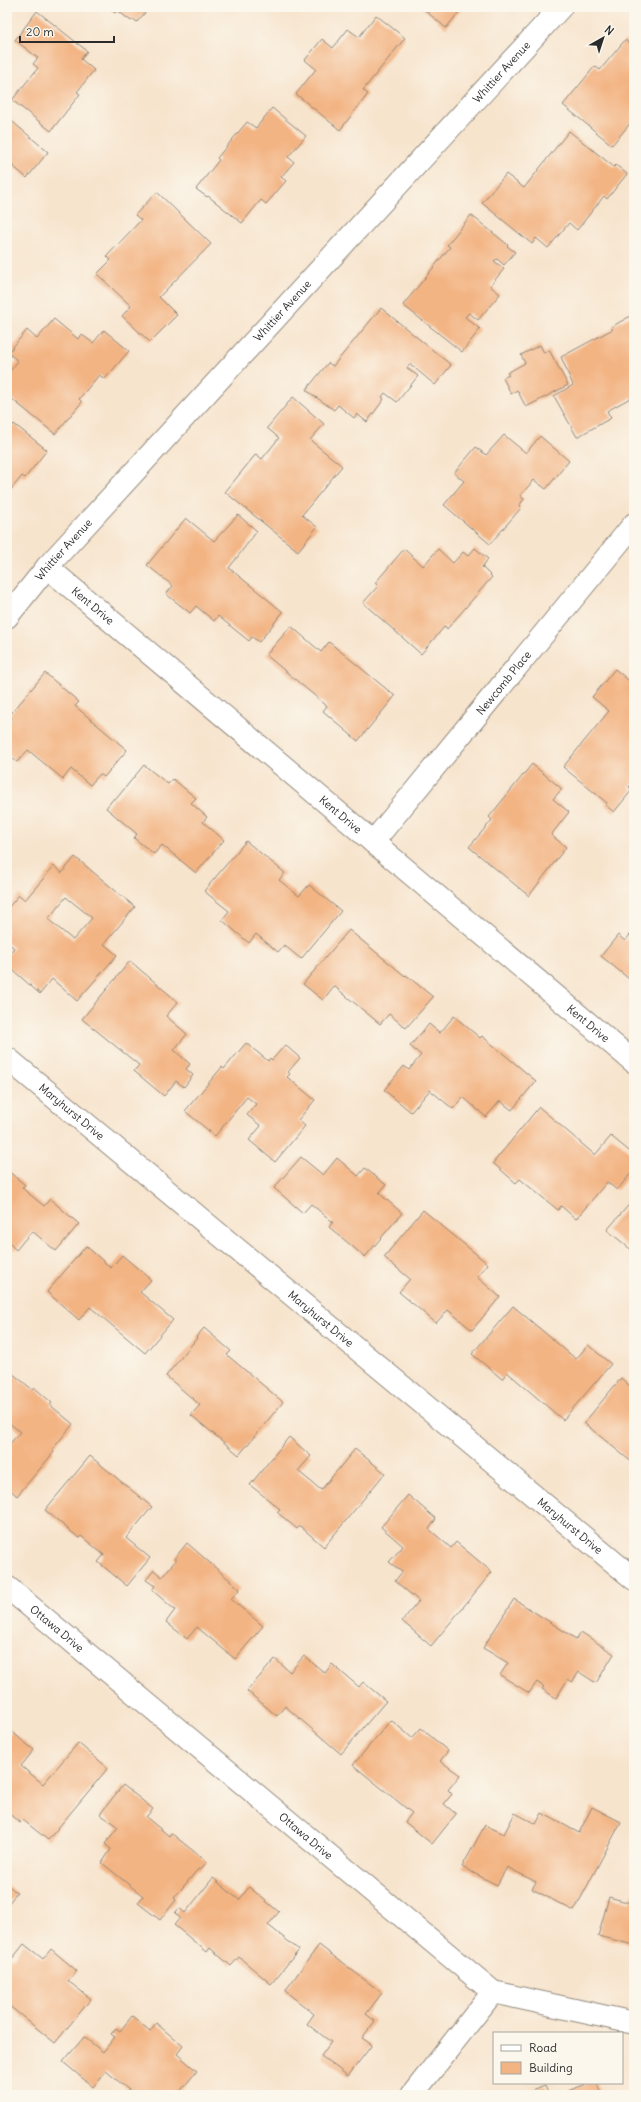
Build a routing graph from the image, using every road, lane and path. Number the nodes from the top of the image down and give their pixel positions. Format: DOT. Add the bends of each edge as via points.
graph roads {
  1 [pos="561,7"];
  2 [pos="634,524"];
  3 [pos="47,567"];
  4 [pos="7,617"];
  5 [pos="373,842"];
  6 [pos="7,1058"];
  7 [pos="634,1062"];
  8 [pos="634,1579"];
  9 [pos="7,1588"];
  10 [pos="493,1992"];
  11 [pos="634,2023"];
  12 [pos="412,2095"];
  1 -- 3 [label="street, Whittier Avenue"];
  2 -- 5 [label="street, Newcomb Place"];
  3 -- 4 [label="street, Whittier Avenue"];
  3 -- 5 [label="street, Kent Drive"];
  5 -- 7 [label="street, Kent Drive"];
  6 -- 8 [label="street, Maryhurst Drive"];
  9 -- 10 [label="street, Ottawa Drive"];
  10 -- 11 [label="street, Ottawa Drive"];
  10 -- 12 [label="street"];
}
